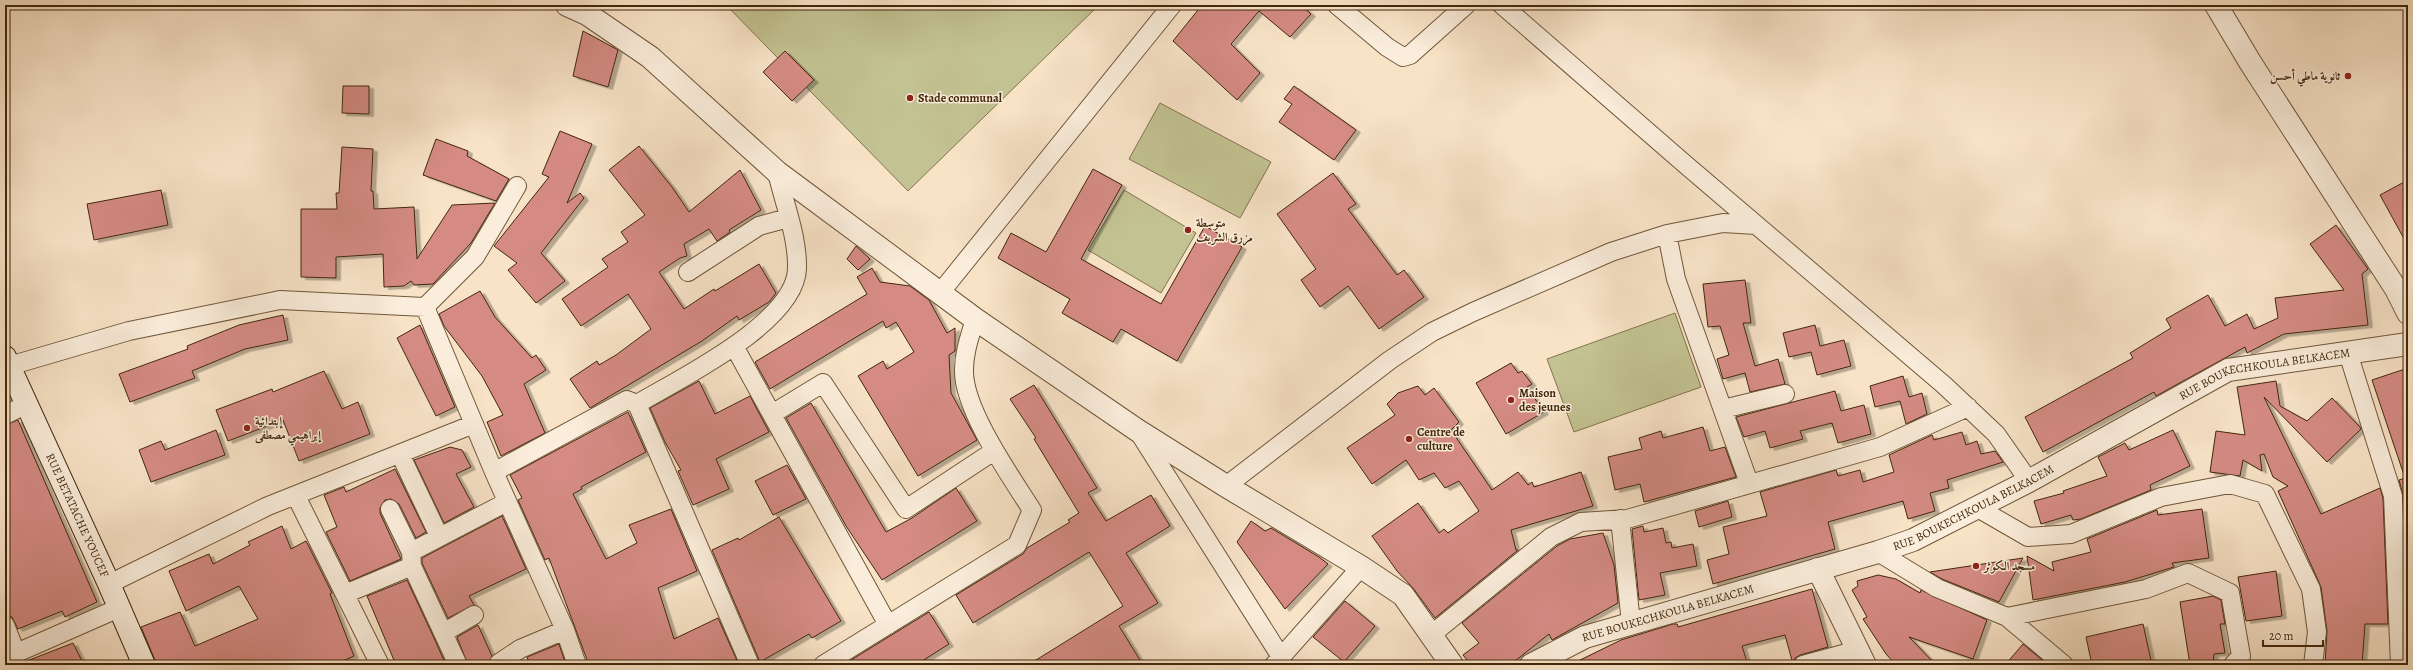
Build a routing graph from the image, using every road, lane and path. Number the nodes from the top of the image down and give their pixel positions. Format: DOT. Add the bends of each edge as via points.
graph roads {
  1 [pos="567,5"];
  2 [pos="1172,5"];
  3 [pos="1337,5"];
  4 [pos="1466,5"];
  5 [pos="1502,5"];
  6 [pos="2216,5"];
  7 [pos="777,172"];
  8 [pos="517,186"];
  9 [pos="788,218"];
  10 [pos="1756,225"];
  11 [pos="1667,234"];
  12 [pos="688,272"];
  13 [pos="940,293"];
  14 [pos="425,307"];
  15 [pos="2408,313"];
  16 [pos="975,319"];
  17 [pos="2408,344"];
  18 [pos="734,346"];
  19 [pos="2348,353"];
  20 [pos="7,362"];
  21 [pos="1786,394"];
  22 [pos="27,404"];
  23 [pos="637,404"];
  24 [pos="1968,407"];
  25 [pos="1723,409"];
  26 [pos="772,414"];
  27 [pos="5,415"];
  28 [pos="474,424"];
  29 [pos="1137,430"];
  30 [pos="994,451"];
  31 [pos="400,454"];
  32 [pos="494,472"];
  33 [pos="2029,481"];
  34 [pos="1749,483"];
  35 [pos="1226,486"];
  36 [pos="296,496"];
  37 [pos="507,502"];
  38 [pos="1976,507"];
  39 [pos="390,510"];
  40 [pos="1620,519"];
  41 [pos="439,536"];
  42 [pos="1878,552"];
  43 [pos="411,559"];
  44 [pos="1361,567"];
  45 [pos="1818,569"];
  46 [pos="109,584"];
  47 [pos="345,594"];
  48 [pos="119,608"];
  49 [pos="474,615"];
  50 [pos="2007,617"];
  51 [pos="1631,623"];
  52 [pos="5,625"];
  53 [pos="888,625"];
  54 [pos="564,630"];
  55 [pos="443,633"];
  56 [pos="1431,635"];
  57 [pos="11,655"];
  58 [pos="1861,657"];
  59 [pos="1277,661"];
  60 [pos="144,665"];
  61 [pos="380,665"];
  62 [pos="458,665"];
  63 [pos="500,665"];
  64 [pos="577,665"];
  65 [pos="750,665"];
  66 [pos="823,665"];
  67 [pos="1452,665"];
  68 [pos="1531,665"];
  69 [pos="1803,665"];
  70 [pos="2064,665"];
  71 [pos="2233,665"];
  72 [pos="2313,665"];
  73 [pos="2400,665"];
  1 -- 7 [label="street" via="587,14 650,57"];
  2 -- 13 [label="street"];
  3 -- 4 [label="street" via="1386,47 1403,56 1410,55"];
  5 -- 10 [label="street"];
  6 -- 15 [label="street" via="2396,289"];
  7 -- 9 [label="street"];
  7 -- 13 [label="street"];
  8 -- 14 [label="street" via="475,257"];
  9 -- 12 [label="street" via="759,226"];
  9 -- 18 [label="street" via="797,250 797,271 790,290 778,310"];
  10 -- 11 [label="street" via="1723,223"];
  10 -- 24 [label="street"];
  11 -- 25 [label="street" via="1676,279"];
  11 -- 35 [label="street" via="1611,252 1432,332 1342,395"];
  13 -- 16 [label="street"];
  14 -- 20 [label="street" via="280,300 129,331"];
  14 -- 28 [label="street"];
  16 -- 29 [label="street"];
  16 -- 30 [label="street" via="966,351 964,371 968,393"];
  17 -- 19 [label="street, RUE BOUKECHKOULA BELKACEM"];
  18 -- 23 [label="street"];
  18 -- 26 [label="street"];
  19 -- 33 [label="street, RUE BOUKECHKOULA BELKACEM" via="2228,370"];
  19 -- 73 [label="street" via="2393,496"];
  20 -- 22 [label="street, RUE BETATACHE YOUCEF"];
  21 -- 25 [label="street"];
  22 -- 27 [label="street"];
  22 -- 46 [label="street, RUE BETATACHE YOUCEF"];
  23 -- 32 [label="street" via="627,400"];
  23 -- 65 [label="street"];
  24 -- 33 [label="street" via="1996,434"];
  24 -- 34 [label="street" via="1880,447"];
  25 -- 34 [label="street"];
  26 -- 30 [label="street" via="823,383 906,509"];
  26 -- 53 [label="street"];
  28 -- 31 [label="street"];
  28 -- 32 [label="street"];
  29 -- 35 [label="street"];
  29 -- 59 [label="street"];
  30 -- 53 [label="street" via="1032,510 1017,545"];
  31 -- 36 [label="street"];
  31 -- 41 [label="street"];
  32 -- 37 [label="street"];
  33 -- 38 [label="street, RUE BOUKECHKOULA BELKACEM"];
  34 -- 40 [label="street"];
  35 -- 44 [label="street"];
  36 -- 46 [label="street" via="268,506"];
  36 -- 47 [label="street"];
  37 -- 41 [label="street"];
  37 -- 54 [label="street"];
  38 -- 42 [label="street, RUE BOUKECHKOULA BELKACEM" via="1913,540"];
  38 -- 72 [label="street" via="2028,537 2071,534 2161,497 2230,484 2265,494 2311,589 2317,632"];
  39 -- 43 [label="street"];
  40 -- 51 [label="street"];
  40 -- 56 [label="street" via="1581,522 1551,537"];
  41 -- 43 [label="street"];
  42 -- 45 [label="street, RUE BOUKECHKOULA BELKACEM"];
  42 -- 50 [label="street" via="1937,588"];
  43 -- 47 [label="street"];
  43 -- 55 [label="street"];
  44 -- 56 [label="street" via="1403,595"];
  44 -- 59 [label="street"];
  45 -- 51 [label="street, RUE BOUKECHKOULA BELKACEM"];
  45 -- 58 [label="street"];
  46 -- 48 [label="street, RUE BETATACHE YOUCEF"];
  47 -- 61 [label="street"];
  48 -- 57 [label="street"];
  48 -- 60 [label="street, RUE BETATACHE YOUCEF"];
  49 -- 55 [label="street"];
  50 -- 70 [label="street"];
  50 -- 71 [label="street" via="2146,589 2188,574 2230,593 2241,656"];
  51 -- 68 [label="street, RUE BOUKECHKOULA BELKACEM" via="1585,637"];
  52 -- 57 [label="street"];
  53 -- 66 [label="street"];
  54 -- 63 [label="street" via="520,649 499,663"];
  54 -- 64 [label="street"];
  55 -- 62 [label="street"];
  56 -- 67 [label="street"];
  58 -- 69 [label="street"];
}
